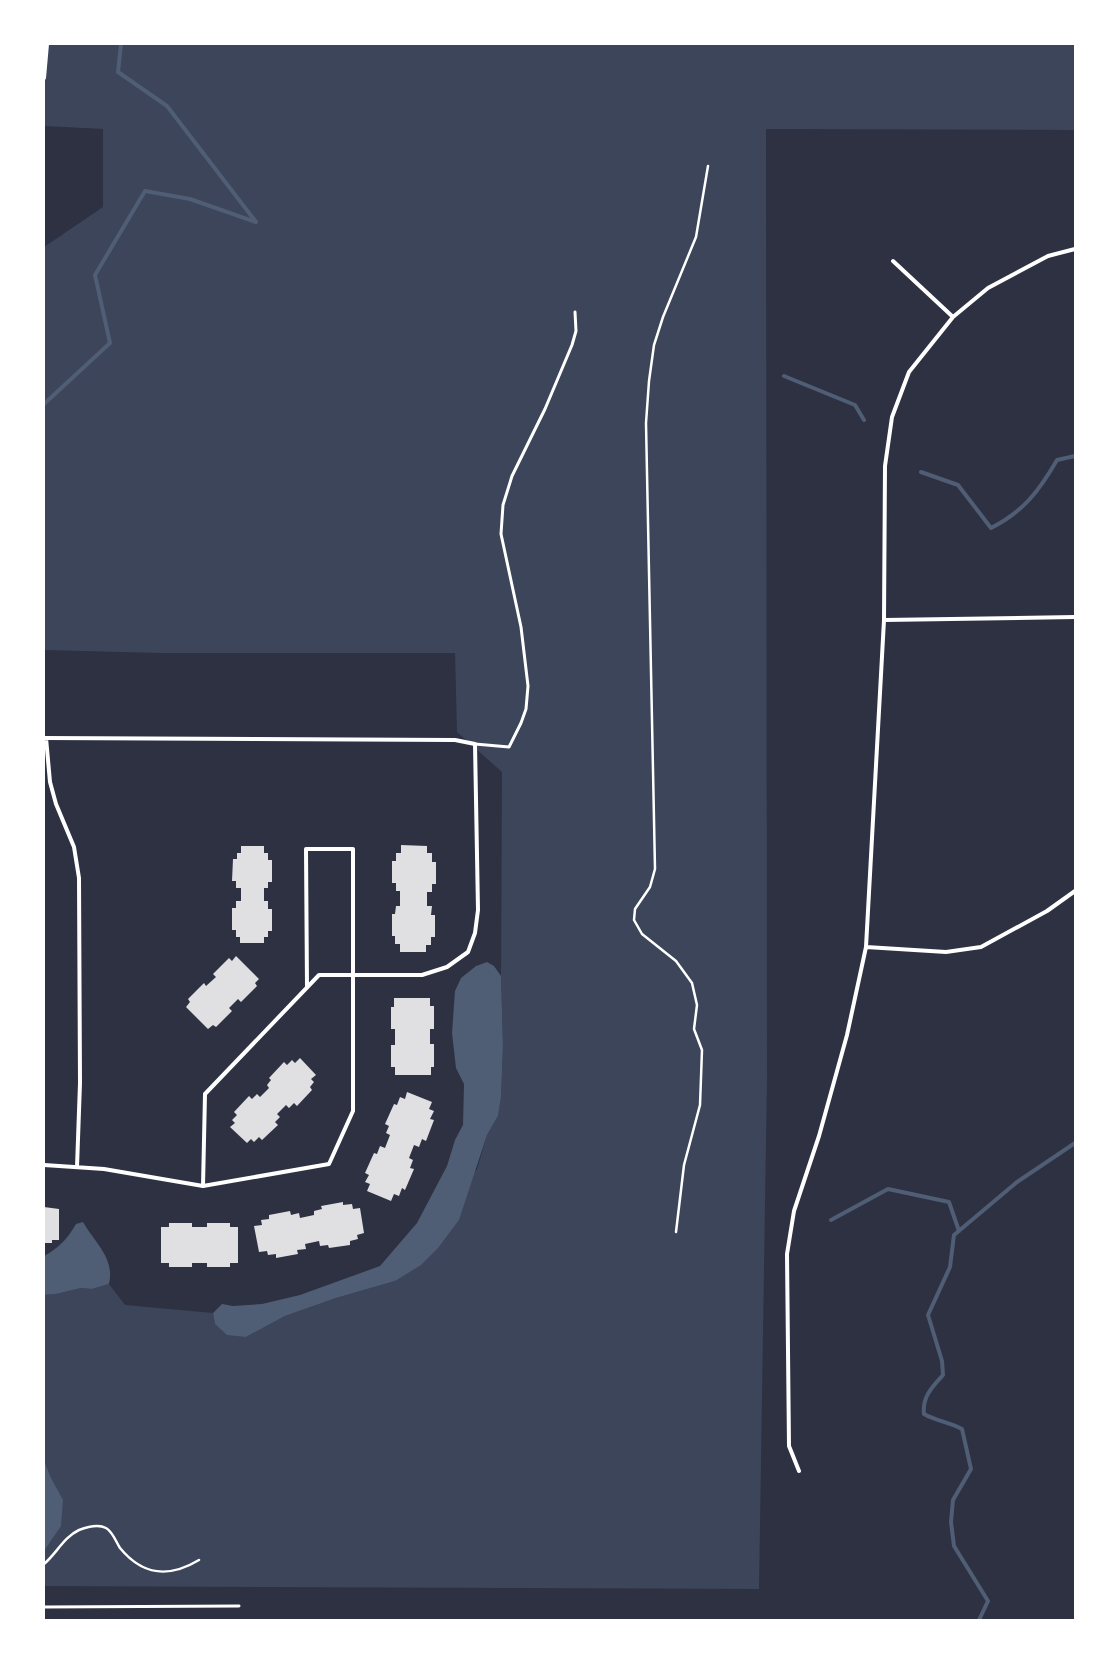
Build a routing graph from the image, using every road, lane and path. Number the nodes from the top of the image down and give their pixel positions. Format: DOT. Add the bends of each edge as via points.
graph roads {
  1 [pos="47,44"];
  2 [pos="44,78"];
  3 [pos="708,166"];
  4 [pos="1075,249"];
  5 [pos="893,261"];
  6 [pos="575,312"];
  7 [pos="953,317"];
  8 [pos="1075,617"];
  9 [pos="884,620"];
  10 [pos="45,738"];
  11 [pos="475,744"];
  12 [pos="1075,891"];
  13 [pos="866,947"];
  14 [pos="354,974"];
  15 [pos="306,987"];
  16 [pos="44,1165"];
  17 [pos="77,1167"];
  18 [pos="203,1186"];
  19 [pos="676,1232"];
  20 [pos="800,1471"];
  21 [pos="198,1560"];
  22 [pos="44,1564"];
  23 [pos="239,1606"];
  24 [pos="44,1607"];
  1 -- 2 [label="street"];
  3 -- 19 [label="path" via="696,237 654,345 646,423 655,869 650,887 633,916 642,934 676,961 692,983 697,1006 694,1029 702,1050 700,1105 684,1165"];
  4 -- 7 [label="street" via="1048,256 988,288"];
  5 -- 7 [label="street"];
  6 -- 11 [label="lane" via="576,331 572,345 545,409 512,476 502,513 501,534 525,650 528,686 526,709 509,747"];
  7 -- 9 [label="street" via="909,372 892,417 885,466"];
  8 -- 9 [label="street"];
  9 -- 13 [label="street"];
  10 -- 11 [label="street" via="455,740"];
  10 -- 17 [label="street" via="50,782 74,847 79,878 80,1082"];
  11 -- 14 [label="street" via="478,910 475,933 468,952 447,967 422,975"];
  12 -- 13 [label="street" via="1047,911 981,947 946,952"];
  13 -- 20 [label="street" via="847,1035 819,1136 794,1211 787,1254 788,1446"];
  14 -- 15 [label="street" via="319,975"];
  14 -- 15 [label="street" via="354,849 306,849"];
  14 -- 18 [label="street" via="353,1111 329,1164"];
  15 -- 18 [label="street" via="205,1094"];
  16 -- 17 [label="street"];
  17 -- 18 [label="street" via="104,1169"];
  21 -- 22 [label="path" via="174,1571 150,1570 126,1554 107,1529 98,1526 84,1528 73,1534"];
  23 -- 24 [label="lane"];
}
